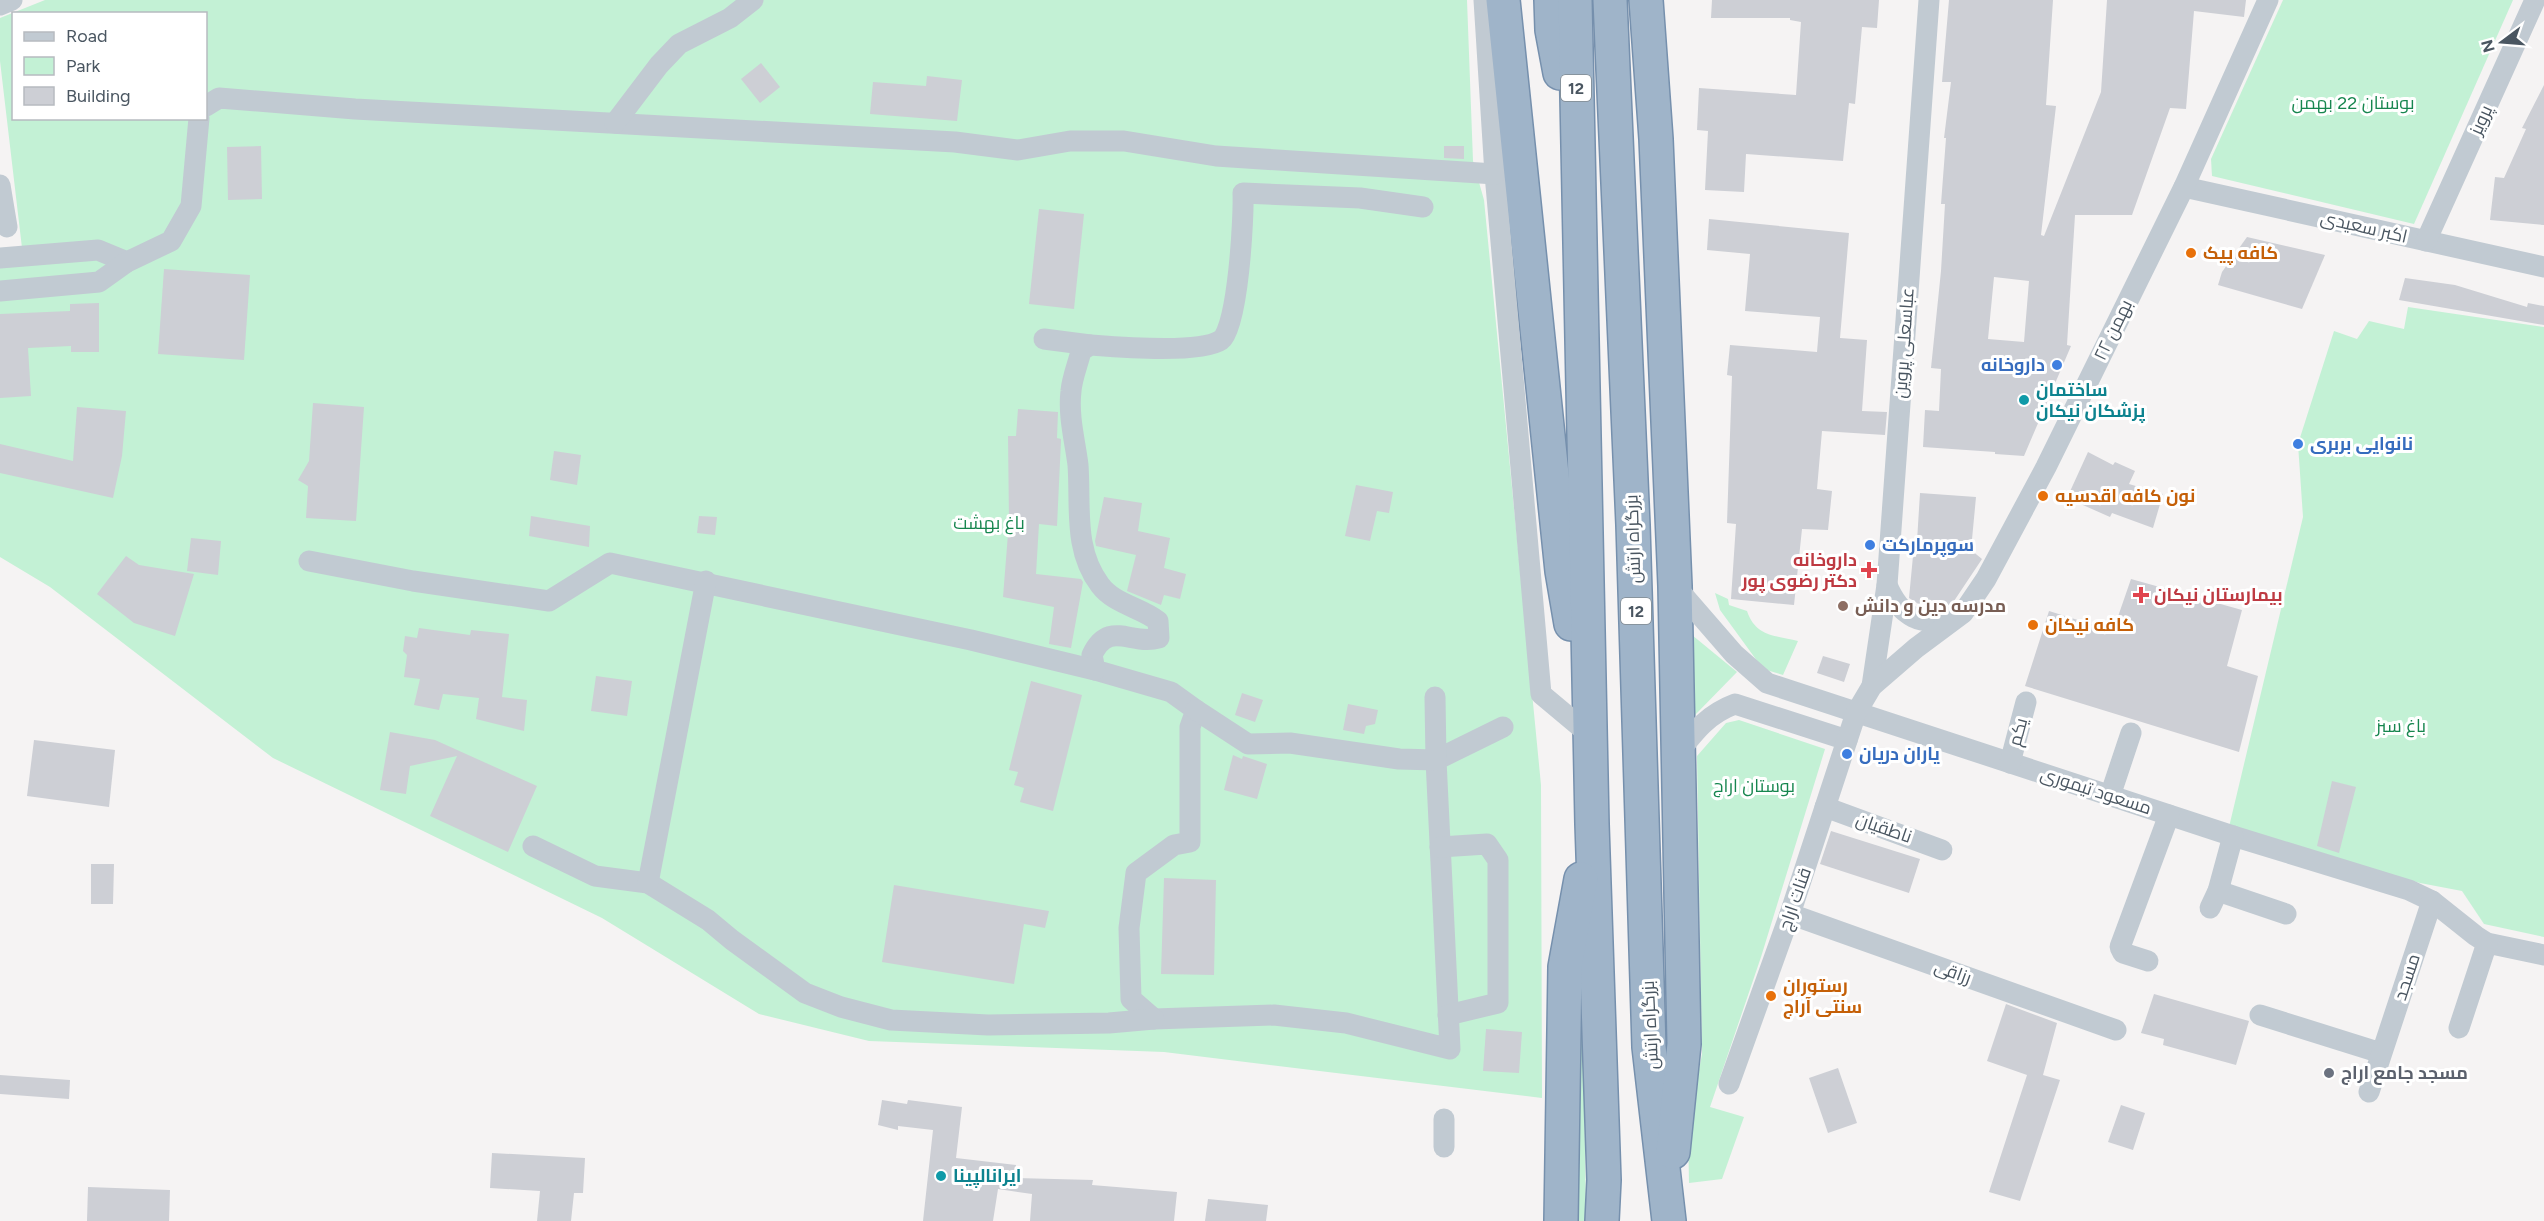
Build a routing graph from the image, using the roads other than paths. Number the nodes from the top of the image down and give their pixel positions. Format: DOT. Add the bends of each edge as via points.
graph roads {
  1 [pos="12,0"];
  2 [pos="753,0"];
  3 [pos="1484,0"];
  4 [pos="1503,0"];
  5 [pos="1551,0"];
  6 [pos="1575,0"];
  7 [pos="1610,0"];
  8 [pos="1646,0"];
  9 [pos="1663,0"];
  10 [pos="1929,0"];
  11 [pos="2268,0"];
  12 [pos="2535,0"];
  13 [pos="0,5"];
  14 [pos="207,105"];
  15 [pos="199,120"];
  16 [pos="615,123"];
  17 [pos="1656,139"];
  18 [pos="1495,174"];
  19 [pos="1577,176"];
  20 [pos="0,184"];
  21 [pos="2184,187"];
  22 [pos="1423,207"];
  23 [pos="7,228"];
  24 [pos="2426,241"];
  25 [pos="0,258"];
  26 [pos="127,262"];
  27 [pos="2544,267"];
  28 [pos="0,291"];
  29 [pos="1044,339"];
  30 [pos="1090,345"];
  31 [pos="1670,456"];
  32 [pos="1633,525"];
  33 [pos="309,561"];
  34 [pos="706,581"];
  35 [pos="1887,585"];
  36 [pos="1675,586"];
  37 [pos="1963,613"];
  38 [pos="1095,670"];
  39 [pos="1872,686"];
  40 [pos="1435,697"];
  41 [pos="2026,702"];
  42 [pos="1196,710"];
  43 [pos="1856,712"];
  44 [pos="1503,727"];
  45 [pos="2131,733"];
  46 [pos="1590,735"];
  47 [pos="1847,740"];
  48 [pos="1678,753"];
  49 [pos="1436,760"];
  50 [pos="2010,763"];
  51 [pos="2110,796"];
  52 [pos="1825,807"];
  53 [pos="2169,815"];
  54 [pos="1592,824"];
  55 [pos="2233,836"];
  56 [pos="533,846"];
  57 [pos="1440,848"];
  58 [pos="1942,850"];
  59 [pos="648,883"];
  60 [pos="2432,901"];
  61 [pos="1790,914"];
  62 [pos="2286,914"];
  63 [pos="2487,943"];
  64 [pos="2544,955"];
  65 [pos="2148,961"];
  66 [pos="1449,1015"];
  67 [pos="2260,1015"];
  68 [pos="1154,1018"];
  69 [pos="2459,1028"];
  70 [pos="2116,1029"];
  71 [pos="2381,1053"];
  72 [pos="1729,1084"];
  73 [pos="2369,1092"];
  74 [pos="1444,1119"];
  75 [pos="1443,1147"];
  76 [pos="1667,1211"];
  77 [pos="1561,1221"];
  78 [pos="1602,1221"];
  1 -- 13 [label="street"];
  2 -- 16 [label="street" via="730,18 679,44"];
  3 -- 18 [label="street"];
  4 -- 46 [label="highway" via="1562,571"];
  5 -- 19 [label="highway" via="1552,30"];
  6 -- 19 [label="highway, 12"];
  7 -- 32 [label="highway, بزرگراه ارتش / 12"];
  8 -- 17 [label="highway"];
  9 -- 17 [label="highway"];
  10 -- 35 [label="street, عباسعلی پروین"];
  11 -- 21 [label="street, ۲۲ بهمن"];
  12 -- 24 [label="street, پرویز"];
  14 -- 16 [label="street" via="219,98"];
  15 -- 26 [label="street" via="191,206 171,241"];
  16 -- 18 [label="street" via="955,142 1018,150 1070,141 1124,141 1216,156"];
  17 -- 31 [label="highway"];
  18 -- 46 [label="street" via="1541,694"];
  19 -- 46 [label="highway, 12"];
  20 -- 23 [label="street"];
  21 -- 24 [label="street, اکبر سعیدی"];
  21 -- 37 [label="street, ۲۲ بهمن" via="2046,466 1986,579"];
  22 -- 30 [label="street" via="1360,198 1243,193 1235,302 1232,322 1223,339 1209,346"];
  24 -- 27 [label="street, اکبر سعیدی"];
  25 -- 26 [label="street" via="98,250"];
  26 -- 28 [label="street" via="99,282"];
  29 -- 30 [label="street"];
  30 -- 38 [label="street" via="1081,351 1071,392 1079,538 1100,586 1120,602 1158,621 1159,638 1103,638 1092,655"];
  31 -- 32 [label="highway"];
  31 -- 36 [label="highway"];
  32 -- 36 [label="highway"];
  32 -- 76 [label="highway, بزرگراه ارتش / 12" via="1649,1047"];
  33 -- 34 [label="street" via="413,581 549,600 610,563"];
  34 -- 38 [label="street"];
  34 -- 59 [label="street"];
  35 -- 37 [label="street" via="1894,602 1917,619 1933,621"];
  35 -- 39 [label="street, عباسعلی پروین"];
  36 -- 43 [label="street, مسعود تیموری" via="1734,654 1767,683"];
  36 -- 48 [label="highway"];
  37 -- 39 [label="street, ۲۲ بهمن"];
  38 -- 42 [label="street" via="1171,692"];
  39 -- 43 [label="street, قنات اراج"];
  40 -- 49 [label="street"];
  41 -- 50 [label="street, یکم"];
  42 -- 49 [label="street" via="1248,744 1290,743 1399,759"];
  42 -- 68 [label="street" via="1191,727 1190,842 1174,845 1136,873 1129,928 1131,999"];
  43 -- 47 [label="street, قنات اراج"];
  43 -- 50 [label="street, مسعود تیموری"];
  44 -- 49 [label="street"];
  45 -- 51 [label="street"];
  46 -- 54 [label="highway, 12"];
  47 -- 48 [label="street" via="1735,704 1701,723"];
  47 -- 52 [label="street, قنات اراج"];
  48 -- 76 [label="highway" via="1684,1044"];
  49 -- 57 [label="street"];
  50 -- 51 [label="street, مسعود تیموری"];
  51 -- 53 [label="street, مسعود تیموری"];
  52 -- 58 [label="street, ناطقیان"];
  52 -- 61 [label="street, قنات اراج"];
  53 -- 55 [label="street, مسعود تیموری"];
  53 -- 65 [label="street" via="2120,947 2123,953"];
  54 -- 77 [label="highway" via="1565,967"];
  54 -- 78 [label="highway, 12" via="1604,1180"];
  55 -- 60 [label="street, مسعود تیموری" via="2409,890"];
  55 -- 62 [label="street" via="2214,899"];
  56 -- 59 [label="street" via="595,876"];
  57 -- 66 [label="street"];
  57 -- 66 [label="street" via="1487,844 1498,860 1498,1003"];
  59 -- 68 [label="street" via="708,920 805,993 841,1007 891,1020 988,1025 1109,1023"];
  60 -- 63 [label="street, مسعود تیموری"];
  60 -- 71 [label="street, مسجد"];
  61 -- 70 [label="street, رزاقی"];
  61 -- 72 [label="street, قنات اراج"];
  63 -- 64 [label="street, مسعود تیموری"];
  63 -- 69 [label="street"];
  66 -- 68 [label="street" via="1450,1049 1346,1023 1274,1014"];
  67 -- 71 [label="street"];
  71 -- 73 [label="street, مسجد"];
  74 -- 75 [label="street"];
}
